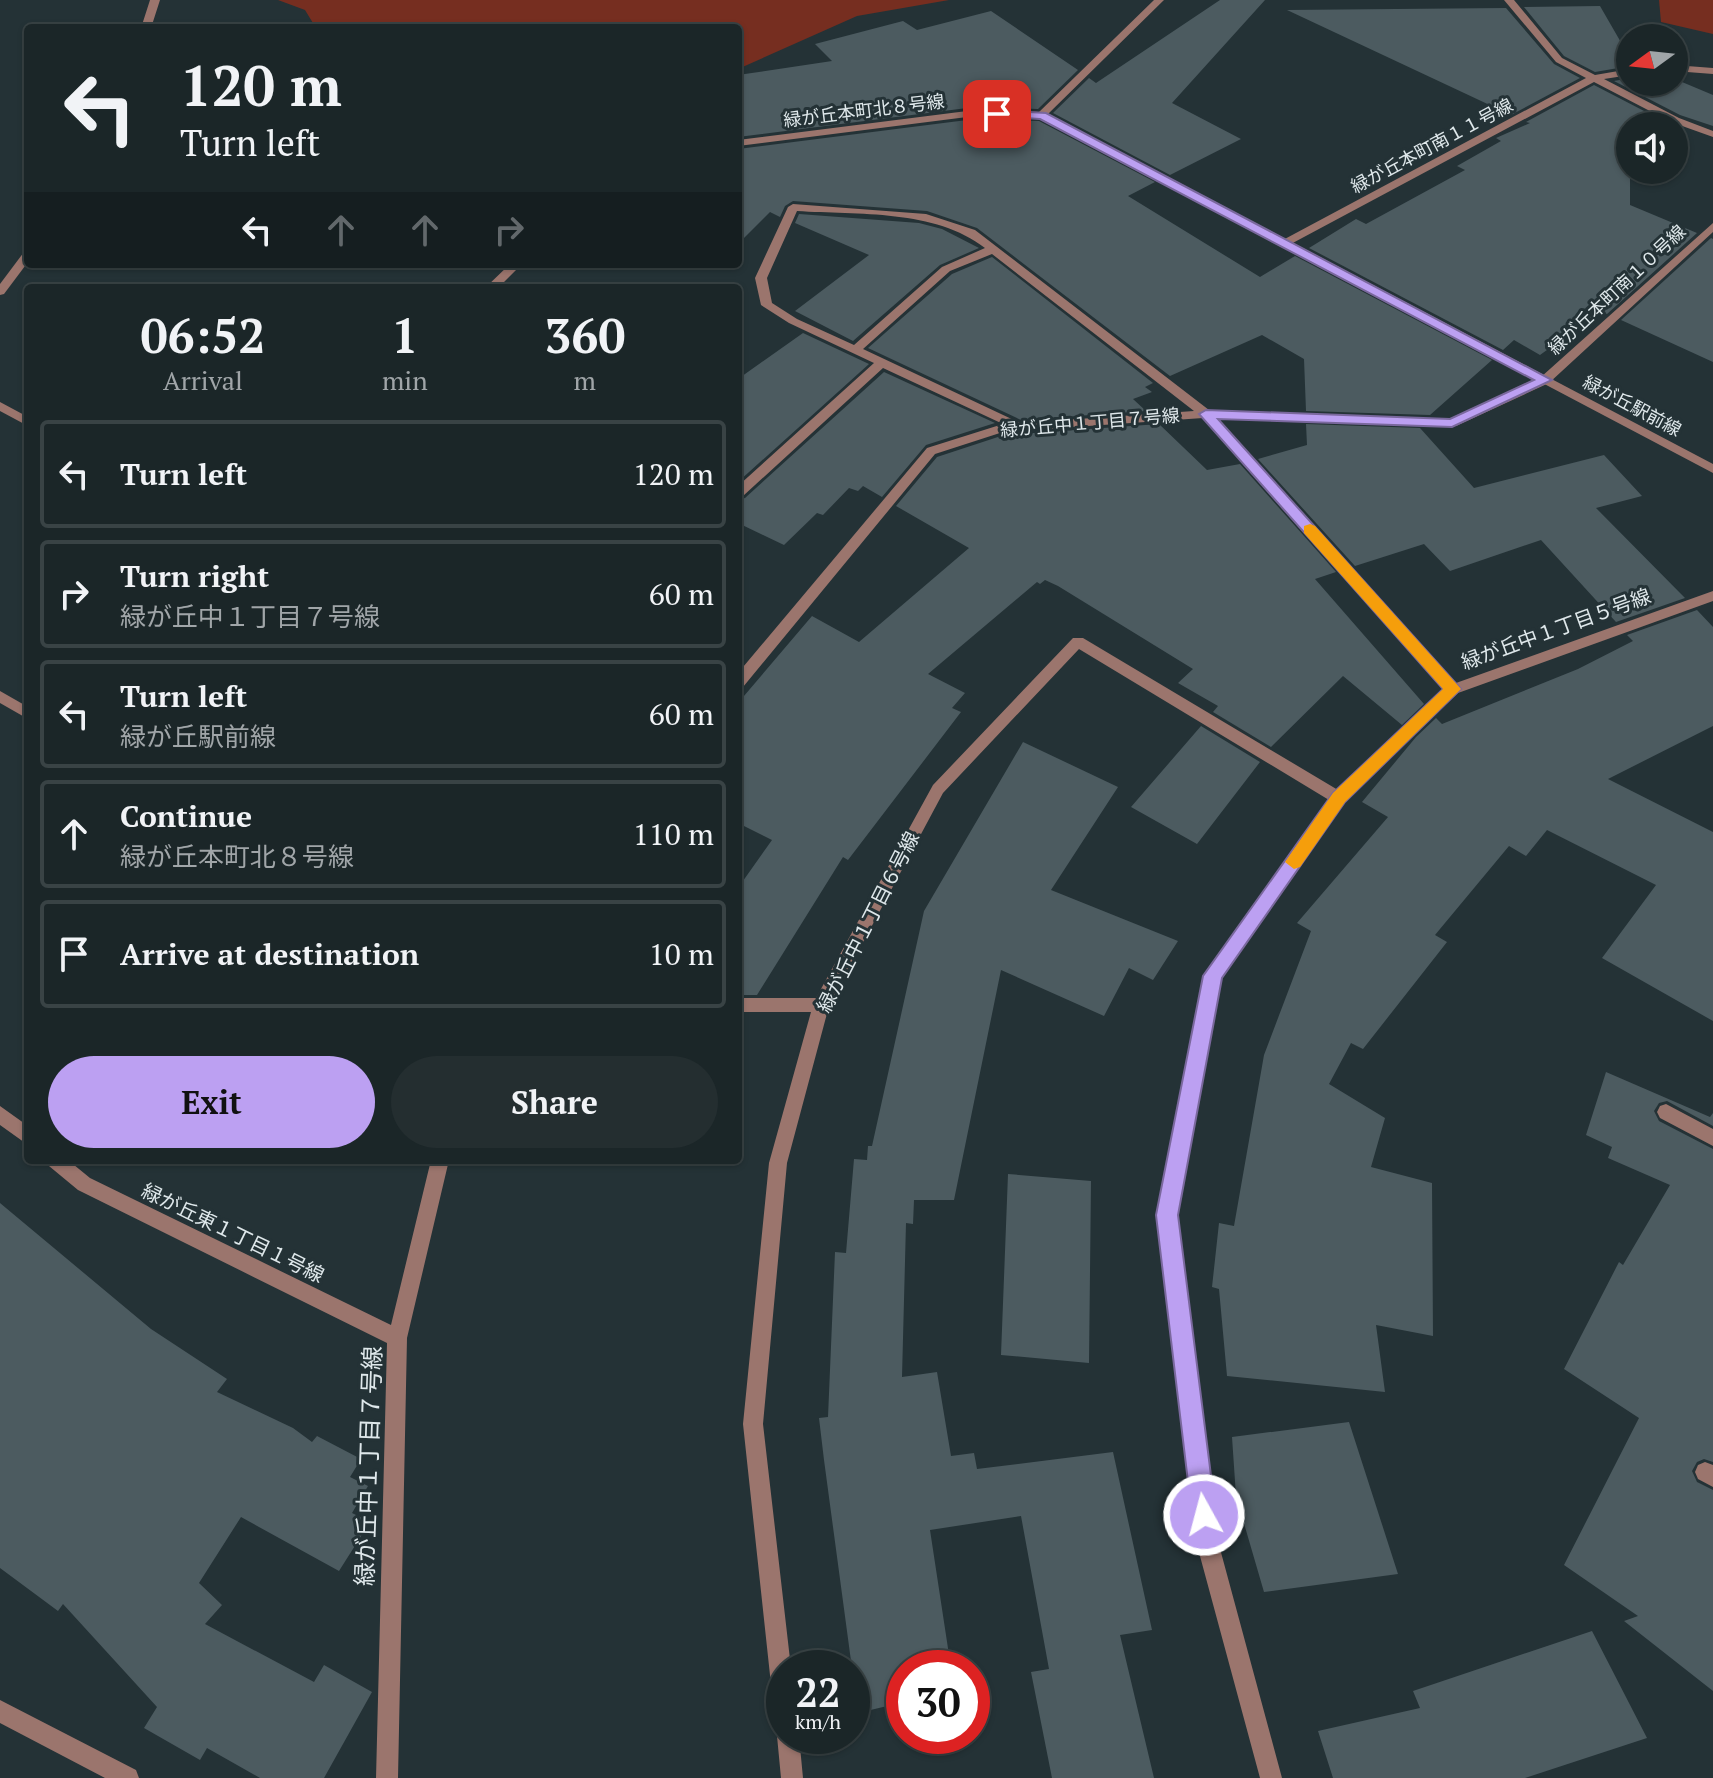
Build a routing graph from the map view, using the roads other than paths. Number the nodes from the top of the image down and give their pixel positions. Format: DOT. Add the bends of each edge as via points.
graph roads {
  1 [pos="155,0"];
  2 [pos="1159,0"];
  3 [pos="1509,0"];
  4 [pos="147,24"];
  5 [pos="1688,69"];
  6 [pos="1713,71"];
  7 [pos="1616,74"];
  8 [pos="1594,78"];
  9 [pos="1042,115"];
  10 [pos="1713,134"];
  11 [pos="742,142"];
  12 [pos="1713,226"];
  13 [pos="1285,243"];
  14 [pos="993,249"];
  15 [pos="24,259"];
  16 [pos="512,268"];
  17 [pos="495,284"];
  18 [pos="0,292"];
  19 [pos="855,350"];
  20 [pos="881,363"];
  21 [pos="1545,380"];
  22 [pos="0,406"];
  23 [pos="1206,414"];
  24 [pos="24,420"];
  25 [pos="1019,427"];
  26 [pos="1713,469"];
  27 [pos="742,489"];
  28 [pos="1713,596"];
  29 [pos="742,678"];
  30 [pos="1453,689"];
  31 [pos="0,696"];
  32 [pos="24,711"];
  33 [pos="1339,798"];
  34 [pos="742,1005"];
  35 [pos="821,1005"];
  36 [pos="1666,1112"];
  37 [pos="0,1114"];
  38 [pos="24,1134"];
  39 [pos="1713,1138"];
  40 [pos="60,1164"];
  41 [pos="439,1164"];
  42 [pos="397,1338"];
  43 [pos="778,1650"];
  44 [pos="0,1711"];
  45 [pos="790,1754"];
  46 [pos="128,1778"];
  47 [pos="387,1778"];
  48 [pos="792,1778"];
  49 [pos="1271,1778"];
  1 -- 4 [label="street"];
  2 -- 9 [label="street"];
  3 -- 8 [label="street" via="1559,60"];
  5 -- 6 [label="street"];
  7 -- 8 [label="street, 緑が丘本町南１１号線"];
  8 -- 10 [label="street"];
  8 -- 13 [label="street, 緑が丘本町南１１号線"];
  9 -- 11 [label="street, 緑が丘本町北８号線" via="975,113"];
  9 -- 13 [label="street, 緑が丘駅前線"];
  12 -- 21 [label="street, 緑が丘本町南１０号線"];
  13 -- 21 [label="street, 緑が丘駅前線"];
  14 -- 19 [label="street" via="946,269"];
  14 -- 19 [label="street" via="971,232 926,217 793,207 761,278 767,305"];
  14 -- 23 [label="street"];
  15 -- 18 [label="street"];
  16 -- 17 [label="street"];
  19 -- 20 [label="street"];
  20 -- 25 [label="street"];
  20 -- 27 [label="street"];
  21 -- 23 [label="street, 緑が丘中１丁目７号線" via="1452,423"];
  21 -- 26 [label="street, 緑が丘駅前線"];
  22 -- 24 [label="street"];
  23 -- 25 [label="street, 緑が丘中１丁目７号線"];
  23 -- 30 [label="street"];
  25 -- 29 [label="street, 緑が丘中１丁目７号線" via="931,451"];
  28 -- 30 [label="street, 緑が丘中１丁目５号線"];
  30 -- 33 [label="street, 緑が丘中１丁目５号線"];
  31 -- 32 [label="street"];
  33 -- 35 [label="street, 緑が丘中１丁目６号線" via="1078,642 938,789"];
  33 -- 49 [label="street, 緑が丘中１丁目５号線" via="1213,976 1167,1215 1208,1545"];
  34 -- 35 [label="street"];
  35 -- 43 [label="street, 緑が丘中１丁目６号線" via="778,1163 753,1424"];
  36 -- 39 [label="street"];
  37 -- 38 [label="street"];
  40 -- 42 [label="street, 緑が丘東１丁目１号線" via="84,1184"];
  41 -- 42 [label="street, 緑が丘中１丁目７号線"];
  42 -- 47 [label="street, 緑が丘中１丁目７号線"];
  44 -- 46 [label="street"];
  45 -- 48 [label="street"];
}
